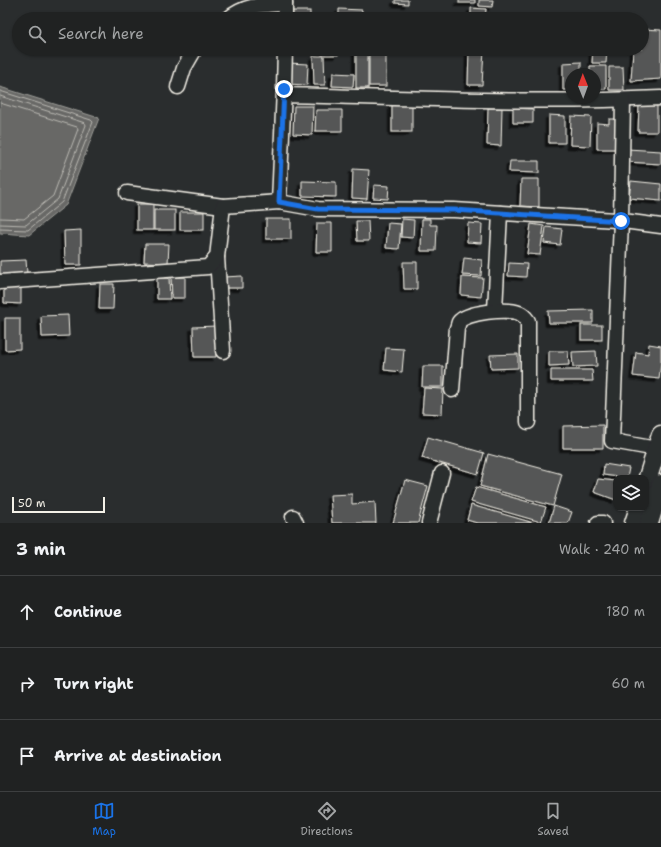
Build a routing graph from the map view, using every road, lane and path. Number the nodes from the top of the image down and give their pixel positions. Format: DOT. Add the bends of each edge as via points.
graph roads {
  1 [pos="285,2"];
  2 [pos="240,12"];
  3 [pos="191,56"];
  4 [pos="284,56"];
  5 [pos="178,87"];
  6 [pos="284,95"];
  7 [pos="661,98"];
  8 [pos="623,100"];
  9 [pos="127,193"];
  10 [pos="279,202"];
  11 [pos="223,206"];
  12 [pos="500,213"];
  13 [pos="621,221"];
  14 [pos="661,226"];
  15 [pos="217,257"];
  16 [pos="0,282"];
  17 [pos="495,310"];
  18 [pos="223,351"];
  19 [pos="452,390"];
  20 [pos="528,422"];
  21 [pos="659,442"];
  22 [pos="442,473"];
  23 [pos="649,475"];
  24 [pos="661,484"];
  25 [pos="651,506"];
  26 [pos="429,523"];
  27 [pos="598,523"];
  28 [pos="603,523"];
  29 [pos="634,523"];
  30 [pos="649,523"];
  1 -- 2 [label="street" via="247,8"];
  3 -- 5 [label="street"];
  4 -- 6 [label="street"];
  6 -- 8 [label="street"];
  6 -- 10 [label="street"];
  7 -- 8 [label="street"];
  8 -- 13 [label="street"];
  9 -- 11 [label="street"];
  10 -- 11 [label="street"];
  10 -- 12 [label="street" via="318,209"];
  11 -- 15 [label="street"];
  12 -- 13 [label="street"];
  12 -- 17 [label="street"];
  13 -- 14 [label="street"];
  13 -- 21 [label="street" via="612,441"];
  15 -- 16 [label="street" via="208,267"];
  15 -- 18 [label="street"];
  17 -- 19 [label="street" via="465,318 460,322 457,328"];
  17 -- 20 [label="street" via="517,312 524,315 528,321"];
  21 -- 23 [label="main road"];
  22 -- 26 [label="street"];
  24 -- 25 [label="main road"];
  25 -- 29 [label="main road"];
  25 -- 30 [label="main road"];
  27 -- 28 [label="street"];
}
